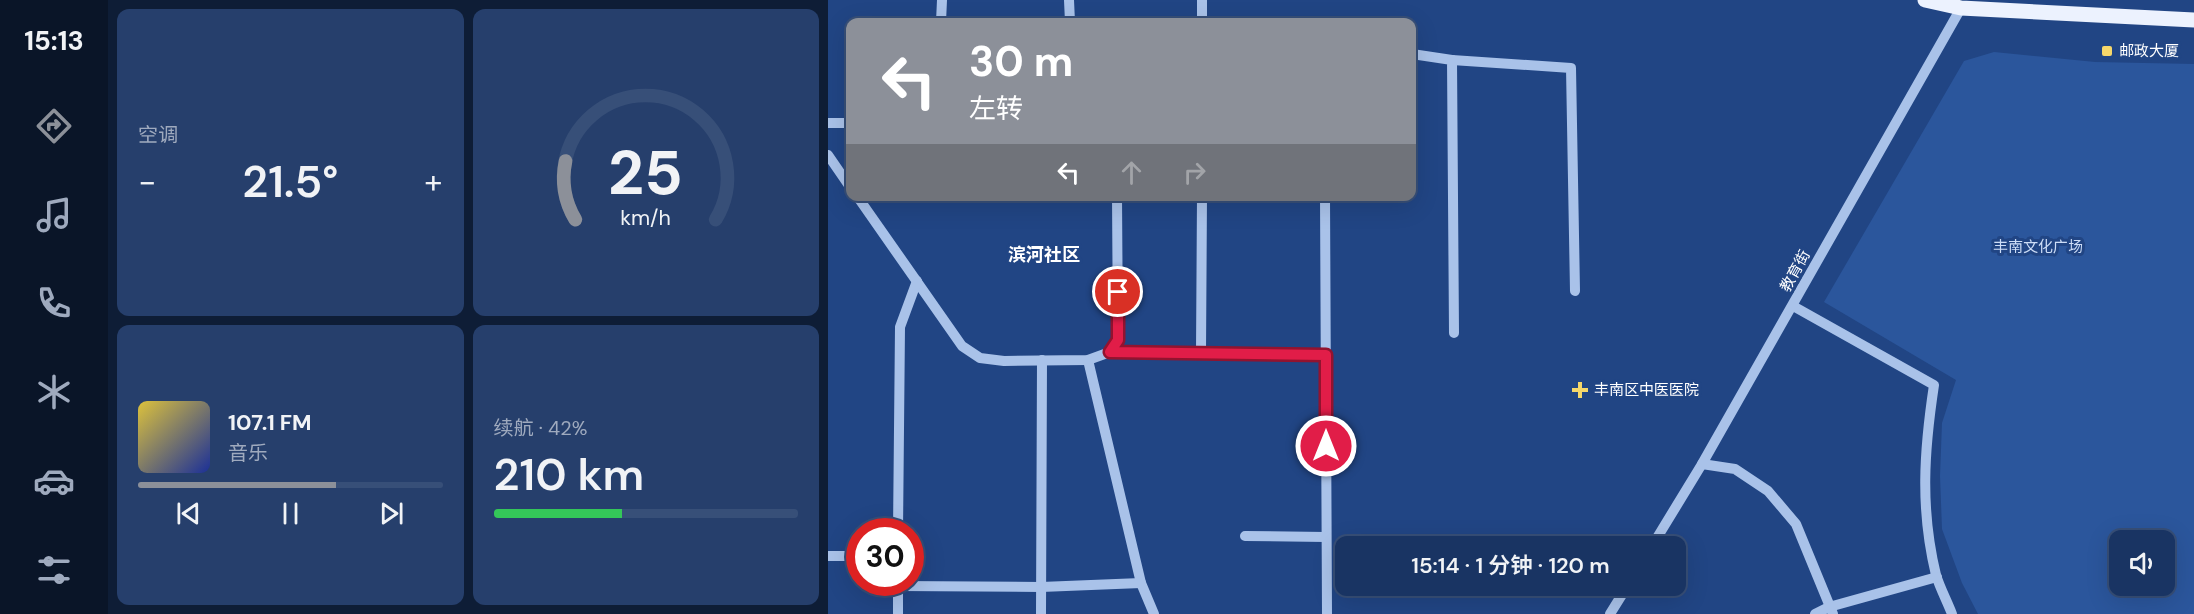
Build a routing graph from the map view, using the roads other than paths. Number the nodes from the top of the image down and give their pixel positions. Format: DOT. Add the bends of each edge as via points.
graph roads {
  1 [pos="942,0"];
  2 [pos="1070,0"];
  3 [pos="1202,0"];
  4 [pos="1925,0"];
  5 [pos="1961,8"];
  6 [pos="941,18"];
  7 [pos="1070,18"];
  8 [pos="1202,18"];
  9 [pos="2194,20"];
  10 [pos="1416,55"];
  11 [pos="1452,60"];
  12 [pos="828,123"];
  13 [pos="846,123"];
  14 [pos="828,155"];
  15 [pos="846,181"];
  16 [pos="861,201"];
  17 [pos="1117,201"];
  18 [pos="1202,201"];
  19 [pos="1325,201"];
  20 [pos="917,281"];
  21 [pos="1575,291"];
  22 [pos="1793,306"];
  23 [pos="1454,333"];
  24 [pos="1110,352"];
  25 [pos="1202,353"];
  26 [pos="1326,355"];
  27 [pos="1042,360"];
  28 [pos="1088,360"];
  29 [pos="1702,464"];
  30 [pos="898,518"];
  31 [pos="1245,536"];
  32 [pos="1658,536"];
  33 [pos="1326,537"];
  34 [pos="828,556"];
  35 [pos="846,556"];
  36 [pos="1937,577"];
  37 [pos="1141,583"];
  38 [pos="924,585"];
  39 [pos="1041,587"];
  40 [pos="898,596"];
  41 [pos="1621,596"];
  42 [pos="1831,610"];
  43 [pos="898,614"];
  44 [pos="1041,614"];
  45 [pos="1154,614"];
  46 [pos="1327,614"];
  47 [pos="1610,614"];
  48 [pos="1815,614"];
  49 [pos="1952,614"];
  1 -- 6 [label="street"];
  2 -- 7 [label="street"];
  3 -- 8 [label="street"];
  4 -- 5 [label="main road"];
  5 -- 9 [label="main road"];
  5 -- 22 [label="street, 教育街"];
  10 -- 11 [label="street"];
  11 -- 21 [label="street" via="1571,68"];
  11 -- 23 [label="street"];
  12 -- 13 [label="street"];
  14 -- 15 [label="street"];
  16 -- 20 [label="street"];
  17 -- 24 [label="street" via="1118,340"];
  18 -- 25 [label="street"];
  19 -- 26 [label="street"];
  20 -- 27 [label="street" via="962,346 980,358"];
  20 -- 30 [label="street" via="900,327"];
  22 -- 29 [label="street, 教育街"];
  22 -- 36 [label="street" via="1934,385 1924,481 1927,530"];
  24 -- 25 [label="street"];
  24 -- 28 [label="street"];
  25 -- 26 [label="street"];
  26 -- 33 [label="street"];
  27 -- 28 [label="street"];
  27 -- 39 [label="street"];
  28 -- 37 [label="street"];
  29 -- 32 [label="street, 教育街"];
  29 -- 42 [label="street" via="1735,469 1768,492 1796,524"];
  31 -- 33 [label="street"];
  33 -- 46 [label="street"];
  34 -- 35 [label="street"];
  36 -- 42 [label="street"];
  36 -- 49 [label="street"];
  37 -- 39 [label="street"];
  37 -- 45 [label="street"];
  38 -- 39 [label="street"];
  39 -- 44 [label="street"];
  40 -- 43 [label="street"];
  41 -- 47 [label="street"];
  42 -- 48 [label="street"];
}
